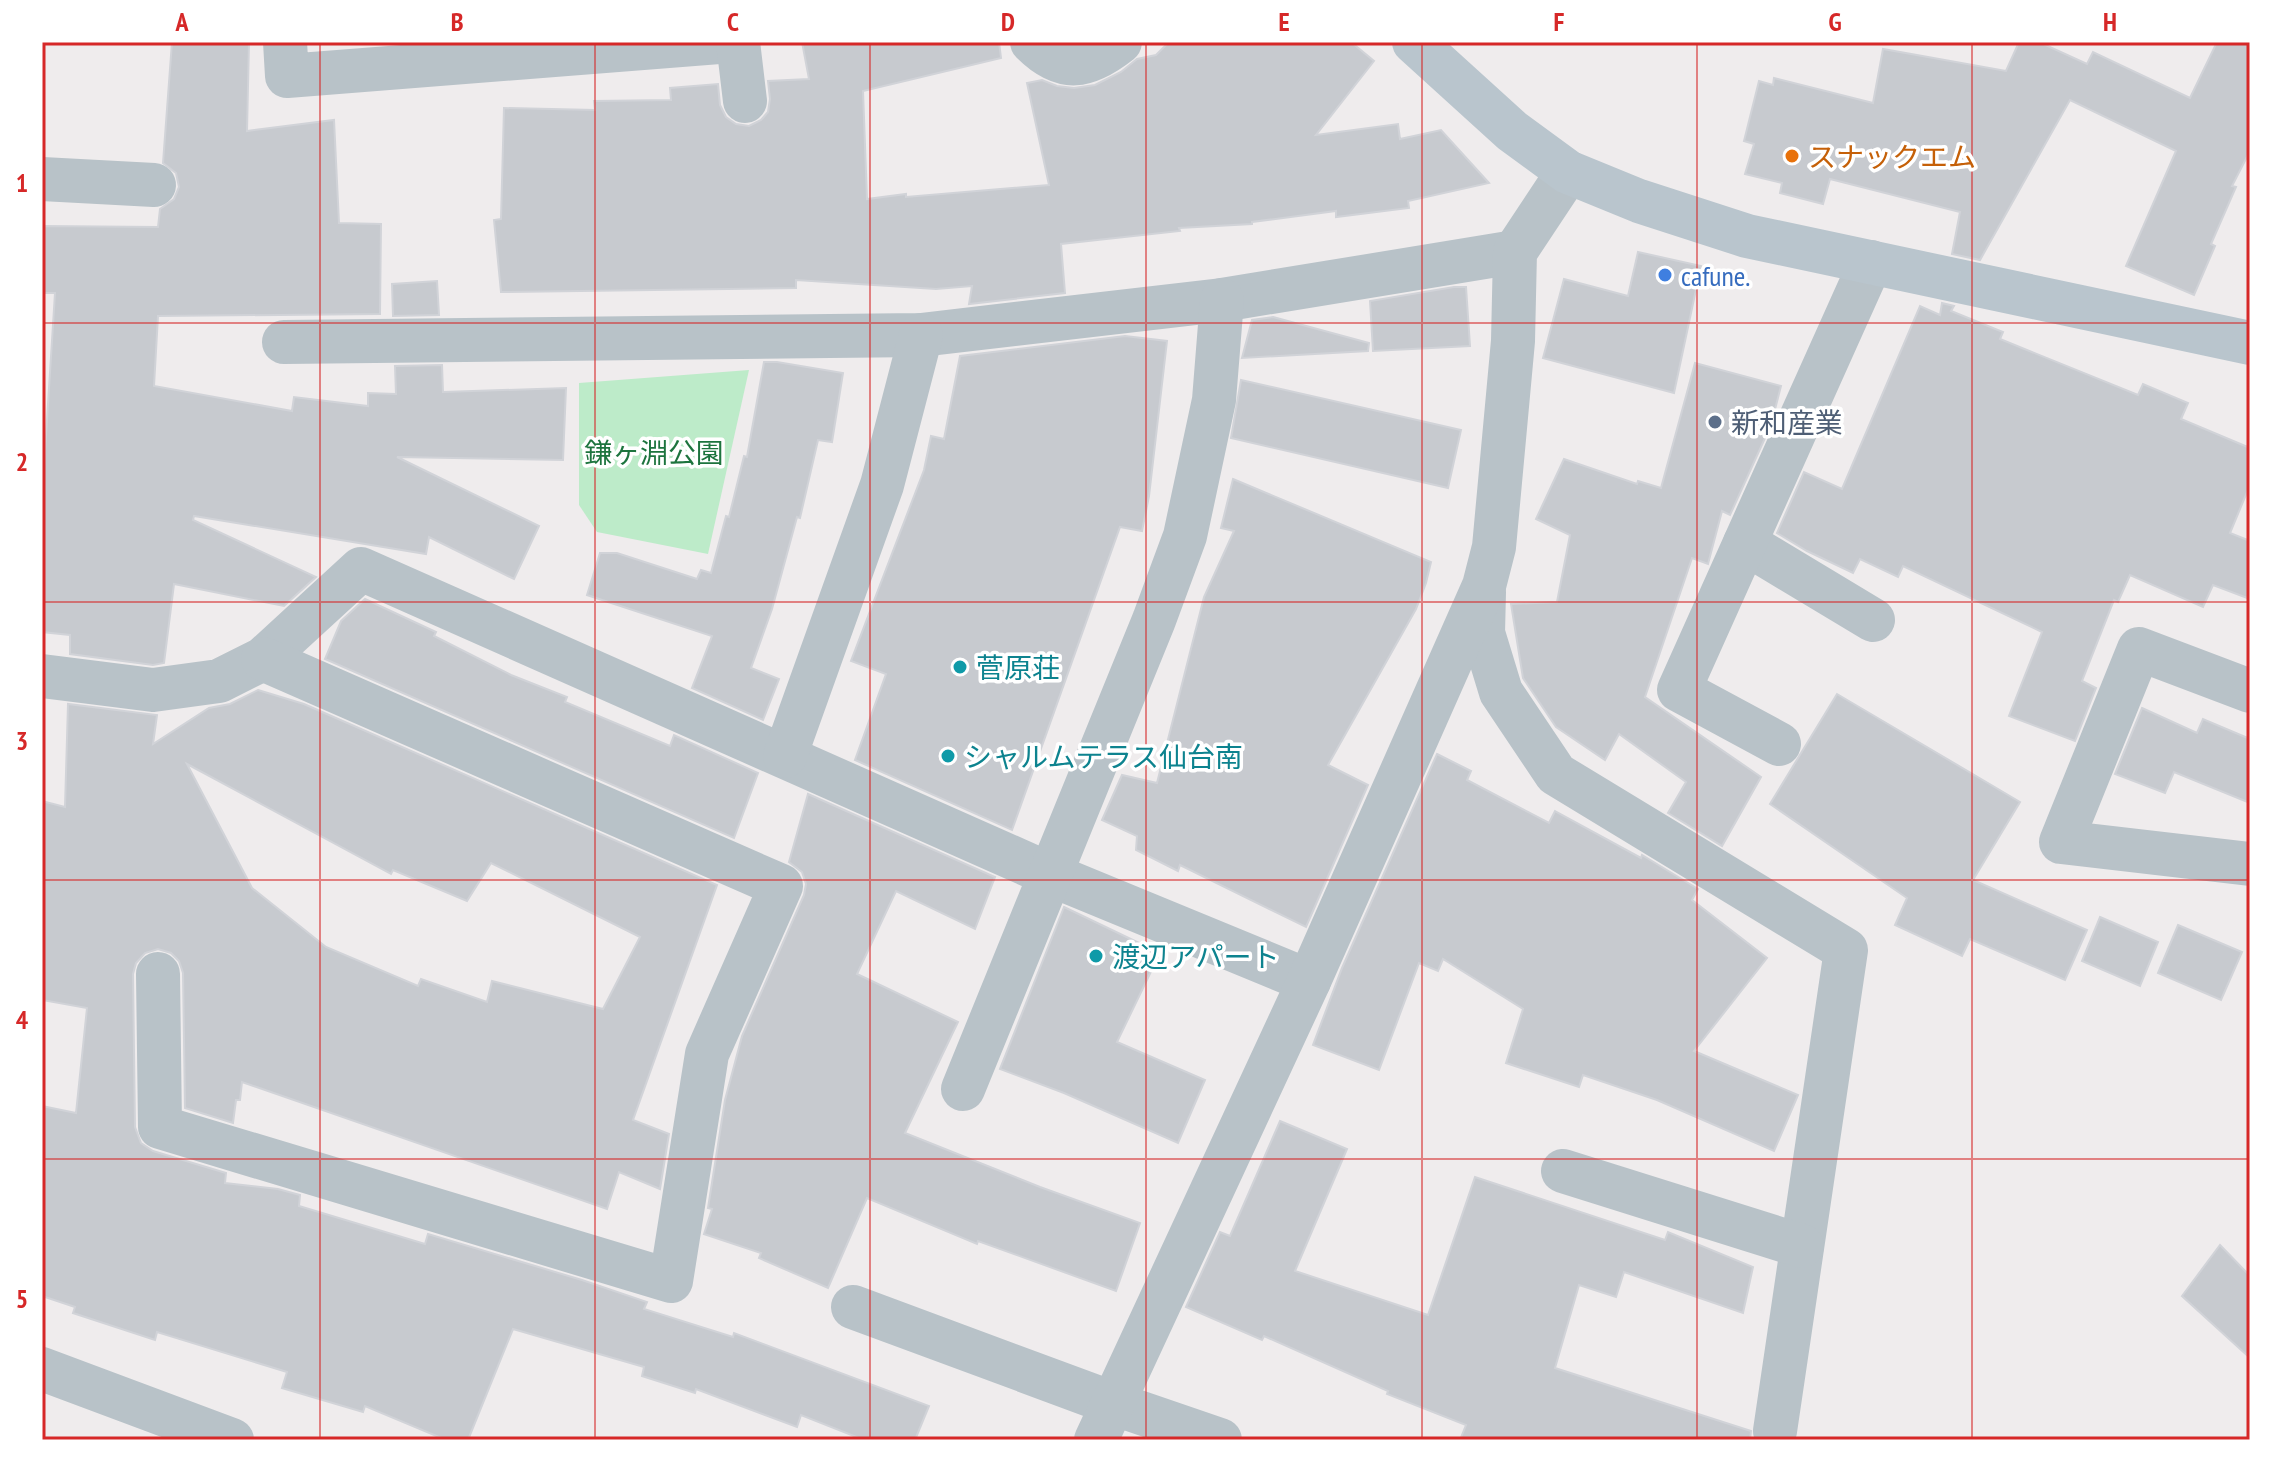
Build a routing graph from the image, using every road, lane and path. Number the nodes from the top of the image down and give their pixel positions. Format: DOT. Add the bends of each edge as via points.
graph roads {
  1 [pos="285,42"];
  2 [pos="719,42"];
  3 [pos="738,42"];
  4 [pos="1032,42"];
  5 [pos="1120,42"];
  6 [pos="1414,42"];
  7 [pos="745,101"];
  8 [pos="1568,172"];
  9 [pos="42,179"];
  10 [pos="154,185"];
  11 [pos="1515,252"];
  12 [pos="1871,262"];
  13 [pos="1222,300"];
  14 [pos="921,335"];
  15 [pos="284,342"];
  16 [pos="2250,343"];
  17 [pos="1745,543"];
  18 [pos="1484,586"];
  19 [pos="1873,620"];
  20 [pos="263,659"];
  21 [pos="42,676"];
  22 [pos="2250,691"];
  23 [pos="1779,744"];
  24 [pos="785,756"];
  25 [pos="2250,864"];
  26 [pos="1049,874"];
  27 [pos="158,974"];
  28 [pos="1309,981"];
  29 [pos="963,1089"];
  30 [pos="1563,1171"];
  31 [pos="1802,1246"];
  32 [pos="853,1307"];
  33 [pos="42,1369"];
  34 [pos="1104,1422"];
  35 [pos="1781,1437"];
  36 [pos="232,1440"];
  37 [pos="1220,1440"];
  1 -- 2 [label="street" via="287,76"];
  3 -- 7 [label="street"];
  4 -- 5 [label="street" via="1048,58 1066,64 1099,59"];
  6 -- 8 [label="street" via="1512,131"];
  8 -- 11 [label="street"];
  8 -- 12 [label="street" via="1747,236"];
  9 -- 10 [label="street"];
  11 -- 13 [label="street"];
  11 -- 18 [label="street" via="1513,341 1494,547"];
  12 -- 16 [label="street"];
  12 -- 17 [label="street"];
  13 -- 14 [label="street"];
  13 -- 26 [label="street" via="1214,400 1185,536"];
  14 -- 15 [label="street"];
  14 -- 24 [label="street" via="882,485"];
  17 -- 19 [label="street"];
  17 -- 23 [label="street" via="1679,690"];
  18 -- 28 [label="street"];
  18 -- 31 [label="street" via="1483,633 1501,692 1556,774 1846,950"];
  20 -- 21 [label="street" via="219,681 153,690"];
  20 -- 24 [label="street" via="361,569"];
  20 -- 27 [label="street" via="781,886 707,1054 671,1281 160,1127"];
  22 -- 25 [label="street" via="2139,649 2061,842"];
  24 -- 26 [label="street"];
  26 -- 28 [label="street"];
  26 -- 29 [label="street"];
  28 -- 34 [label="street"];
  30 -- 31 [label="street"];
  31 -- 35 [label="street"];
  32 -- 34 [label="street"];
  33 -- 36 [label="street"];
  34 -- 37 [label="street"];
}
